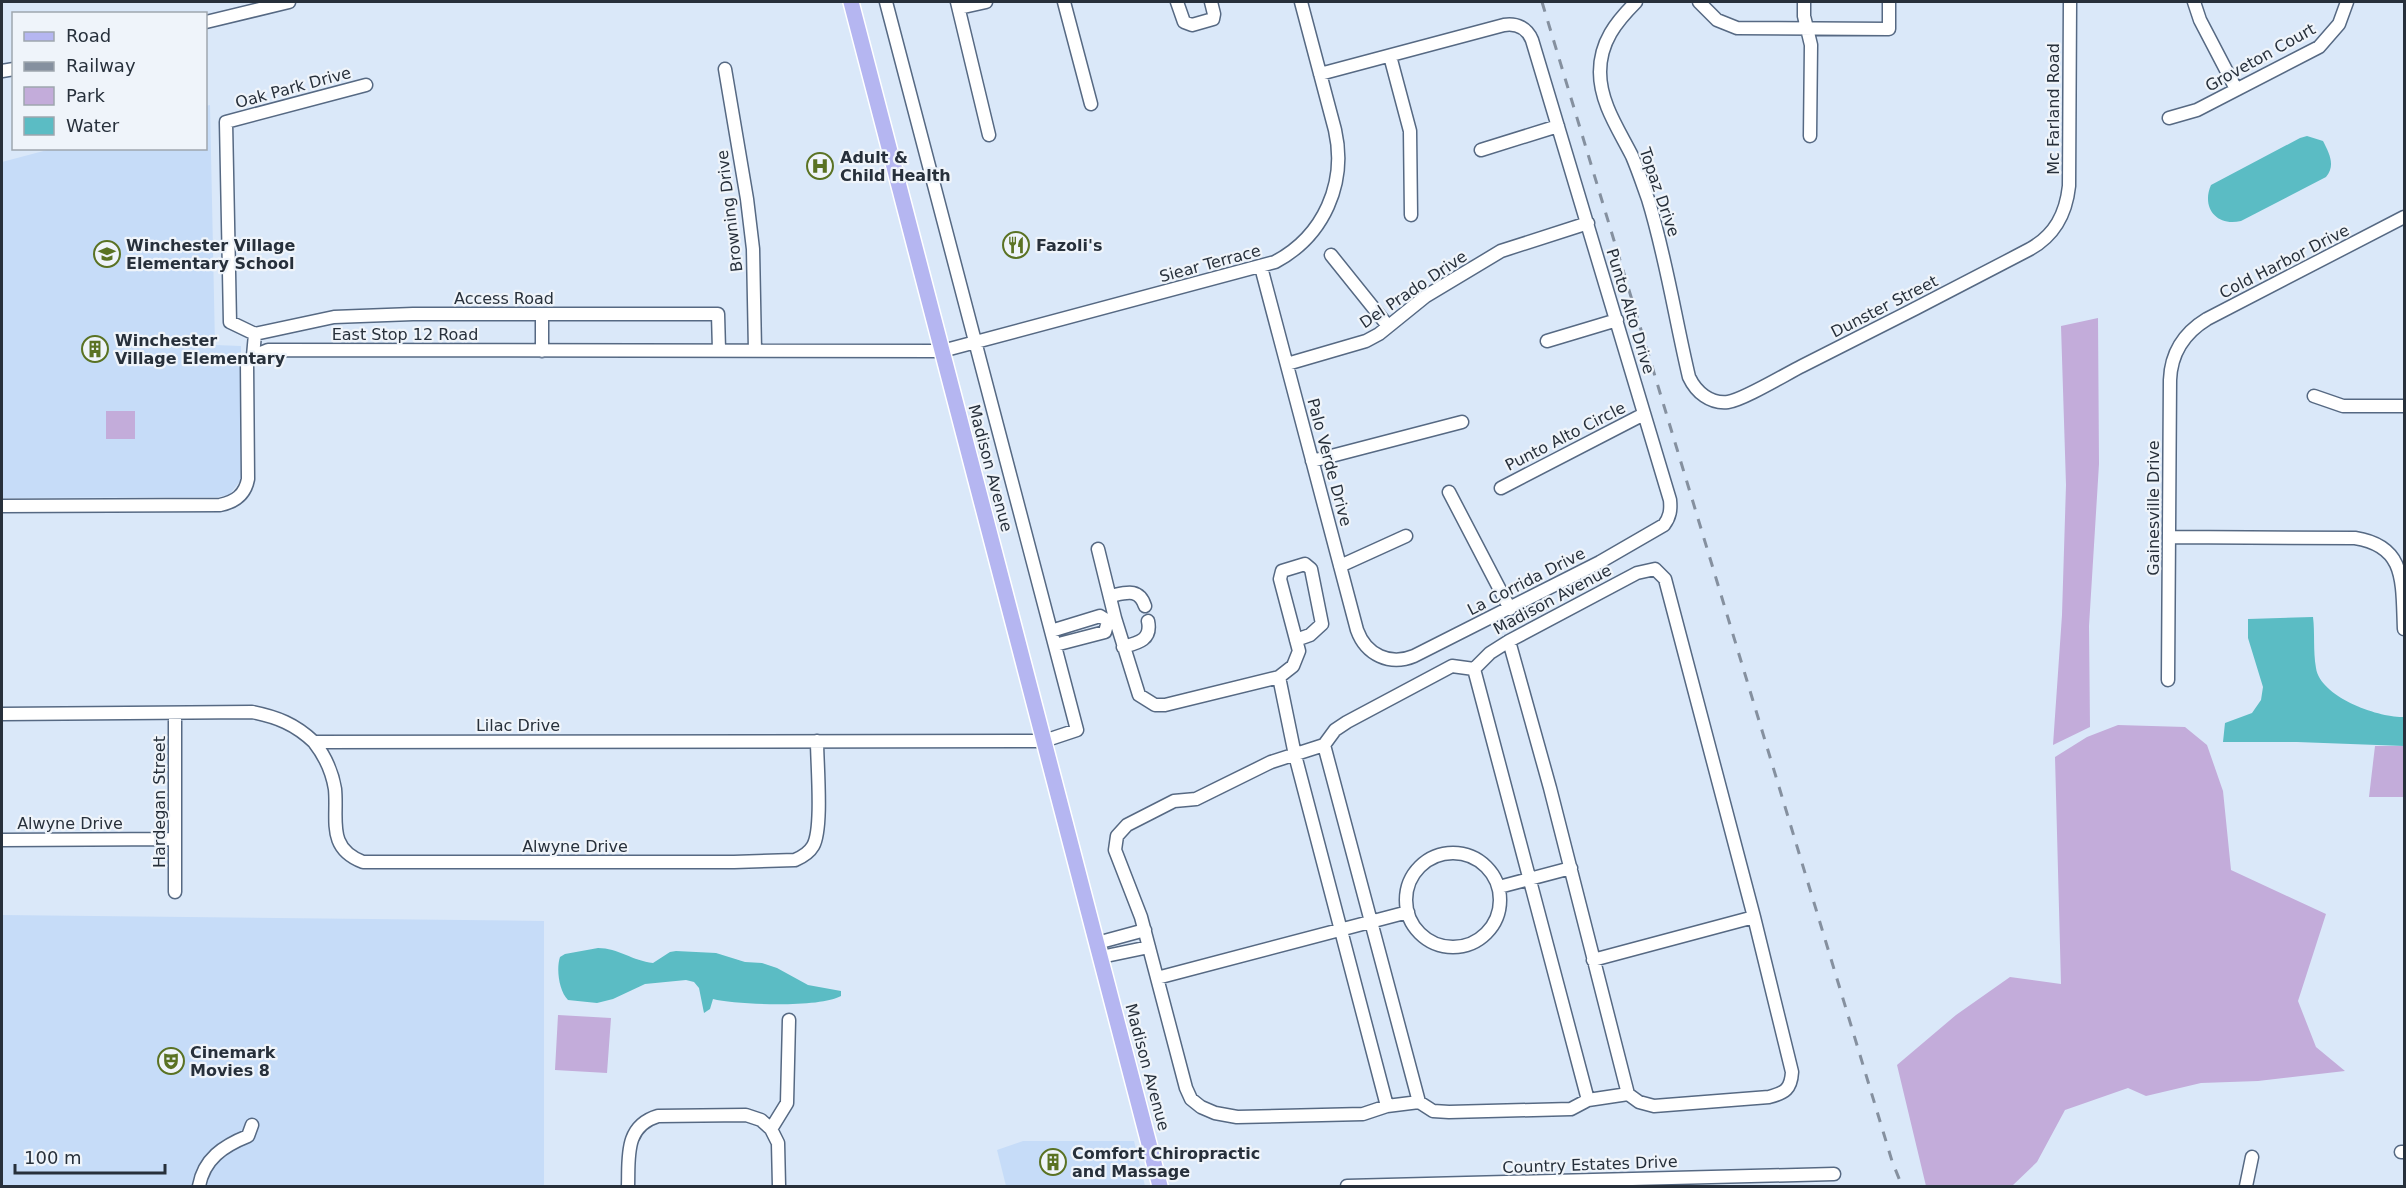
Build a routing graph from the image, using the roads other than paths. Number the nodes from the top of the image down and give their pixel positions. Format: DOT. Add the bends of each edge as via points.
graph roads {
  1 [pos="289,2"];
  2 [pos="851,2"];
  3 [pos="886,2"];
  4 [pos="986,2"];
  5 [pos="1064,2"];
  6 [pos="1177,2"];
  7 [pos="1211,2"];
  8 [pos="1303,2"];
  9 [pos="1636,2"];
  10 [pos="1699,2"];
  11 [pos="1804,2"];
  12 [pos="1889,2"];
  13 [pos="2070,2"];
  14 [pos="2194,2"];
  15 [pos="2347,2"];
  16 [pos="958,5"];
  17 [pos="207,22"];
  18 [pos="1808,28"];
  19 [pos="1389,56"];
  20 [pos="725,69"];
  21 [pos="1320,74"];
  22 [pos="366,85"];
  23 [pos="2236,89"];
  24 [pos="1091,104"];
  25 [pos="2169,118"];
  26 [pos="1558,126"];
  27 [pos="989,135"];
  28 [pos="1810,136"];
  29 [pos="1481,150"];
  30 [pos="1411,215"];
  31 [pos="2062,216"];
  32 [pos="2404,218"];
  33 [pos="1588,223"];
  34 [pos="1331,255"];
  35 [pos="1261,267"];
  36 [pos="542,314"];
  37 [pos="1617,320"];
  38 [pos="1388,326"];
  39 [pos="255,334"];
  40 [pos="2183,339"];
  41 [pos="1547,341"];
  42 [pos="975,343"];
  43 [pos="719,350"];
  44 [pos="755,350"];
  45 [pos="542,351"];
  46 [pos="942,351"];
  47 [pos="253,356"];
  48 [pos="1287,364"];
  49 [pos="2314,396"];
  50 [pos="1709,399"];
  51 [pos="2404,406"];
  52 [pos="1644,414"];
  53 [pos="1462,422"];
  54 [pos="1312,461"];
  55 [pos="1501,488"];
  56 [pos="1449,492"];
  57 [pos="1670,505"];
  58 [pos="2,506"];
  59 [pos="1406,536"];
  60 [pos="2169,537"];
  61 [pos="1098,549"];
  62 [pos="1340,566"];
  63 [pos="1110,597"];
  64 [pos="1145,606"];
  65 [pos="1510,609"];
  66 [pos="1111,619"];
  67 [pos="1148,621"];
  68 [pos="2404,629"];
  69 [pos="1051,631"];
  70 [pos="1296,640"];
  71 [pos="1509,641"];
  72 [pos="1055,645"];
  73 [pos="1123,647"];
  74 [pos="1379,656"];
  75 [pos="1474,669"];
  76 [pos="1279,677"];
  77 [pos="2168,680"];
  78 [pos="175,713"];
  79 [pos="2,714"];
  80 [pos="817,741"];
  81 [pos="1044,741"];
  82 [pos="314,742"];
  83 [pos="1324,745"];
  84 [pos="1295,755"];
  85 [pos="176,839"];
  86 [pos="2,840"];
  87 [pos="1571,868"];
  88 [pos="1531,880"];
  89 [pos="1499,887"];
  90 [pos="175,892"];
  91 [pos="1408,912"];
  92 [pos="1754,916"];
  93 [pos="1372,921"];
  94 [pos="1340,929"];
  95 [pos="1145,930"];
  96 [pos="1149,947"];
  97 [pos="1099,950"];
  98 [pos="1593,960"];
  99 [pos="1157,978"];
  100 [pos="789,1020"];
  101 [pos="1628,1094"];
  102 [pos="1588,1100"];
  103 [pos="1419,1102"];
  104 [pos="1387,1106"];
  105 [pos="252,1125"];
  106 [pos="770,1128"];
  107 [pos="2252,1157"];
  108 [pos="1834,1174"];
  109 [pos="199,1186"];
  110 [pos="628,1186"];
  111 [pos="779,1186"];
  112 [pos="1160,1186"];
  113 [pos="1347,1186"];
  114 [pos="2246,1186"];
  1 -- 17 [label="street"];
  2 -- 46 [label="main road, Madison Avenue"];
  3 -- 42 [label="street"];
  4 -- 16 [label="street"];
  5 -- 24 [label="street"];
  6 -- 7 [label="street" via="1182,19 1192,25 1213,19"];
  8 -- 21 [label="street, Siear Terrace"];
  9 -- 50 [label="street, Topaz Drive" via="1608,37 1600,64 1601,87 1638,172 1653,218 1689,377"];
  10 -- 18 [label="street" via="1717,20 1737,28"];
  11 -- 18 [label="street"];
  12 -- 18 [label="street" via="1889,29"];
  13 -- 31 [label="street, Mc Farland Road" via="2069,186"];
  14 -- 23 [label="street"];
  15 -- 23 [label="street, Groveton Court" via="2339,24 2319,47"];
  16 -- 27 [label="street"];
  18 -- 28 [label="street"];
  19 -- 21 [label="street"];
  19 -- 26 [label="street, Punto Alto Drive" via="1504,25 1522,27 1532,40"];
  19 -- 30 [label="street" via="1410,131"];
  20 -- 44 [label="street, Browning Drive" via="749,209"];
  21 -- 35 [label="street, Siear Terrace" via="1338,148 1333,195 1323,217 1303,243"];
  22 -- 39 [label="street, Oak Park Drive" via="226,122 230,321"];
  23 -- 25 [label="street, Groveton Court" via="2197,110"];
  26 -- 29 [label="street"];
  26 -- 33 [label="street, Punto Alto Drive"];
  31 -- 50 [label="street, Dunster Street" via="2038,245 1734,400"];
  32 -- 40 [label="street, Cold Harbor Drive" via="2206,319"];
  33 -- 37 [label="street, Punto Alto Drive"];
  33 -- 38 [label="street, Del Prado Drive" via="1501,251 1426,296"];
  34 -- 38 [label="street"];
  35 -- 42 [label="street, Siear Terrace"];
  35 -- 48 [label="street, Palo Verde Drive"];
  36 -- 39 [label="street, Access Road" via="334,316"];
  36 -- 43 [label="street, Access Road" via="718,314"];
  36 -- 45 [label="street"];
  37 -- 41 [label="street"];
  37 -- 52 [label="street, Punto Alto Drive"];
  38 -- 48 [label="street, Del Prado Drive" via="1360,343"];
  39 -- 47 [label="street"];
  40 -- 60 [label="street, Gainesville Drive" via="2170,373"];
  42 -- 46 [label="street, Siear Terrace"];
  42 -- 69 [label="street"];
  43 -- 44 [label="street, East Stop 12 Road"];
  43 -- 45 [label="street, East Stop 12 Road"];
  44 -- 46 [label="street, East Stop 12 Road"];
  45 -- 47 [label="street, East Stop 12 Road" via="268,350"];
  46 -- 81 [label="main road, Madison Avenue"];
  47 -- 58 [label="street" via="248,363 248,479 244,491 232,502"];
  48 -- 54 [label="street, Palo Verde Drive"];
  49 -- 51 [label="street" via="2343,406"];
  52 -- 55 [label="street, Punto Alto Circle"];
  52 -- 57 [label="street, Punto Alto Drive"];
  53 -- 54 [label="street"];
  54 -- 62 [label="street, Palo Verde Drive"];
  56 -- 65 [label="street"];
  57 -- 65 [label="street, La Corrida Drive" via="1664,525"];
  59 -- 62 [label="street"];
  60 -- 68 [label="street" via="2376,541 2394,552 2401,566"];
  60 -- 77 [label="street, Gainesville Drive"];
  61 -- 63 [label="street"];
  62 -- 74 [label="street, Palo Verde Drive" via="1359,637"];
  63 -- 64 [label="street" via="1134,592"];
  63 -- 66 [label="street"];
  65 -- 74 [label="street, La Corrida Drive" via="1411,657 1397,660"];
  66 -- 69 [label="street" via="1100,616"];
  66 -- 72 [label="street" via="1105,632"];
  66 -- 73 [label="street"];
  67 -- 73 [label="street" via="1147,637"];
  69 -- 72 [label="street"];
  70 -- 70 [label="street" via="1280,579 1282,571 1305,564 1311,569 1322,624 1310,635"];
  70 -- 76 [label="street" via="1299,651 1293,666"];
  71 -- 75 [label="street, Madison Avenue"];
  71 -- 87 [label="street"];
  71 -- 92 [label="street, Madison Avenue" via="1637,573 1653,570 1665,579"];
  72 -- 81 [label="street, Lilac Drive" via="1077,730"];
  73 -- 76 [label="street" via="1139,695 1155,705"];
  75 -- 83 [label="street" via="1452,666 1347,722"];
  75 -- 88 [label="street"];
  76 -- 84 [label="street"];
  78 -- 79 [label="street"];
  78 -- 82 [label="street" via="247,712 270,716 296,727"];
  78 -- 85 [label="street, Hardegan Street"];
  80 -- 81 [label="street, Lilac Drive"];
  80 -- 82 [label="street, Lilac Drive"];
  80 -- 82 [label="street, Alwyne Drive" via="815,842 795,860 765,862 363,862 350,856 338,842 332,776"];
  81 -- 97 [label="main road, Madison Avenue"];
  83 -- 84 [label="street"];
  83 -- 93 [label="street"];
  84 -- 94 [label="street"];
  84 -- 95 [label="street" via="1271,762 1203,796 1174,801 1122,828 1115,840 1115,850"];
  85 -- 86 [label="street, Alwyne Drive"];
  85 -- 90 [label="street, Hardegan Street"];
  87 -- 88 [label="street"];
  87 -- 98 [label="street"];
  88 -- 89 [label="street"];
  88 -- 102 [label="street"];
  89 -- 91 [label="street" via="1500,905 1494,923 1482,937 1466,945 1448,946 1430,940 1416,928"];
  89 -- 91 [label="street" via="1491,872 1474,857 1441,854 1414,874 1407,889"];
  91 -- 93 [label="street"];
  92 -- 98 [label="street"];
  92 -- 101 [label="street" via="1792,1072 1789,1087 1770,1097 1654,1106"];
  93 -- 94 [label="street"];
  93 -- 103 [label="street"];
  94 -- 99 [label="street"];
  94 -- 104 [label="street"];
  95 -- 96 [label="street"];
  95 -- 97 [label="street"];
  96 -- 97 [label="street"];
  96 -- 99 [label="street"];
  97 -- 112 [label="main road, Madison Avenue"];
  98 -- 101 [label="street"];
  99 -- 104 [label="street" via="1186,1089 1201,1107 1237,1117 1363,1114"];
  100 -- 106 [label="street" via="787,1103"];
  101 -- 102 [label="street"];
  102 -- 103 [label="street" via="1571,1109 1449,1112 1433,1111"];
  103 -- 104 [label="street"];
  105 -- 109 [label="street" via="248,1136 215,1154"];
  106 -- 110 [label="street" via="758,1119 739,1115 650,1119 639,1127 629,1145"];
  106 -- 111 [label="street" via="780,1149"];
  107 -- 114 [label="street"];
  108 -- 113 [label="street, Country Estates Drive"];
}
